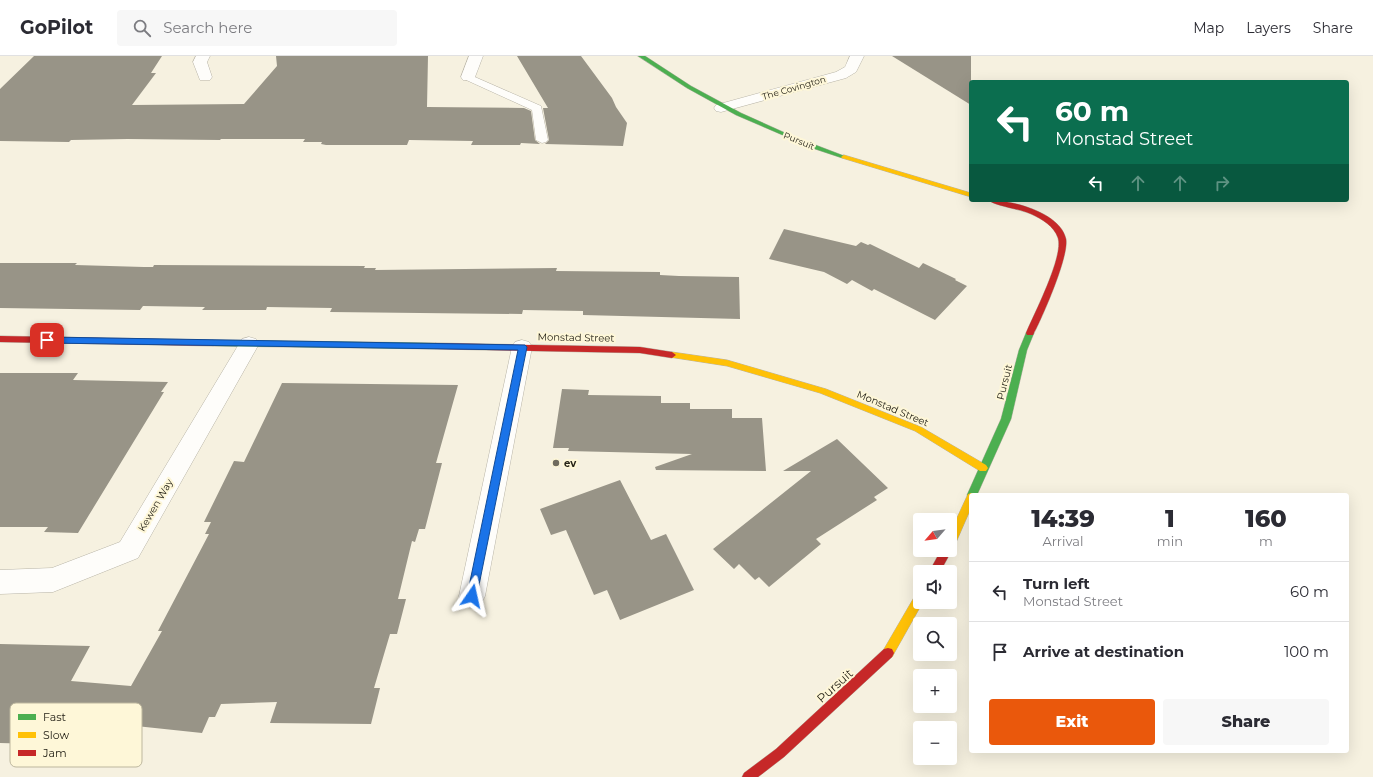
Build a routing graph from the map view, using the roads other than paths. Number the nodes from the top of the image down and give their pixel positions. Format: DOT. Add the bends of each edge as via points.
graph roads {
  1 [pos="203,56"];
  2 [pos="476,56"];
  3 [pos="641,56"];
  4 [pos="857,56"];
  5 [pos="205,77"];
  6 [pos="468,77"];
  7 [pos="721,108"];
  8 [pos="542,140"];
  9 [pos="969,194"];
  10 [pos="999,202"];
  11 [pos="0,339"];
  12 [pos="249,344"];
  13 [pos="522,347"];
  14 [pos="983,468"];
  15 [pos="972,493"];
  16 [pos="969,501"];
  17 [pos="957,528"];
  18 [pos="0,582"];
  19 [pos="472,596"];
  20 [pos="913,609"];
  21 [pos="748,777"];
  1 -- 5 [label="street" via="200,62"];
  2 -- 6 [label="street"];
  3 -- 7 [label="street, Pursuit"];
  4 -- 7 [label="street, The Covington" via="851,69 841,75"];
  6 -- 8 [label="lane" via="537,108"];
  7 -- 9 [label="street, Pursuit" via="809,145"];
  10 -- 14 [label="street, Pursuit" via="1025,209 1050,222 1062,238 1062,255 1023,350 1006,419"];
  11 -- 12 [label="street, Monstad Street"];
  12 -- 13 [label="street, Monstad Street"];
  12 -- 18 [label="street, Kewen Way" via="129,550 52,580"];
  13 -- 14 [label="street, Monstad Street" via="640,350 727,363 823,391 918,429"];
  13 -- 19 [label="street"];
  14 -- 15 [label="street, Pursuit"];
  16 -- 17 [label="street, Pursuit"];
  20 -- 21 [label="street, Pursuit" via="887,656 780,753"];
}
